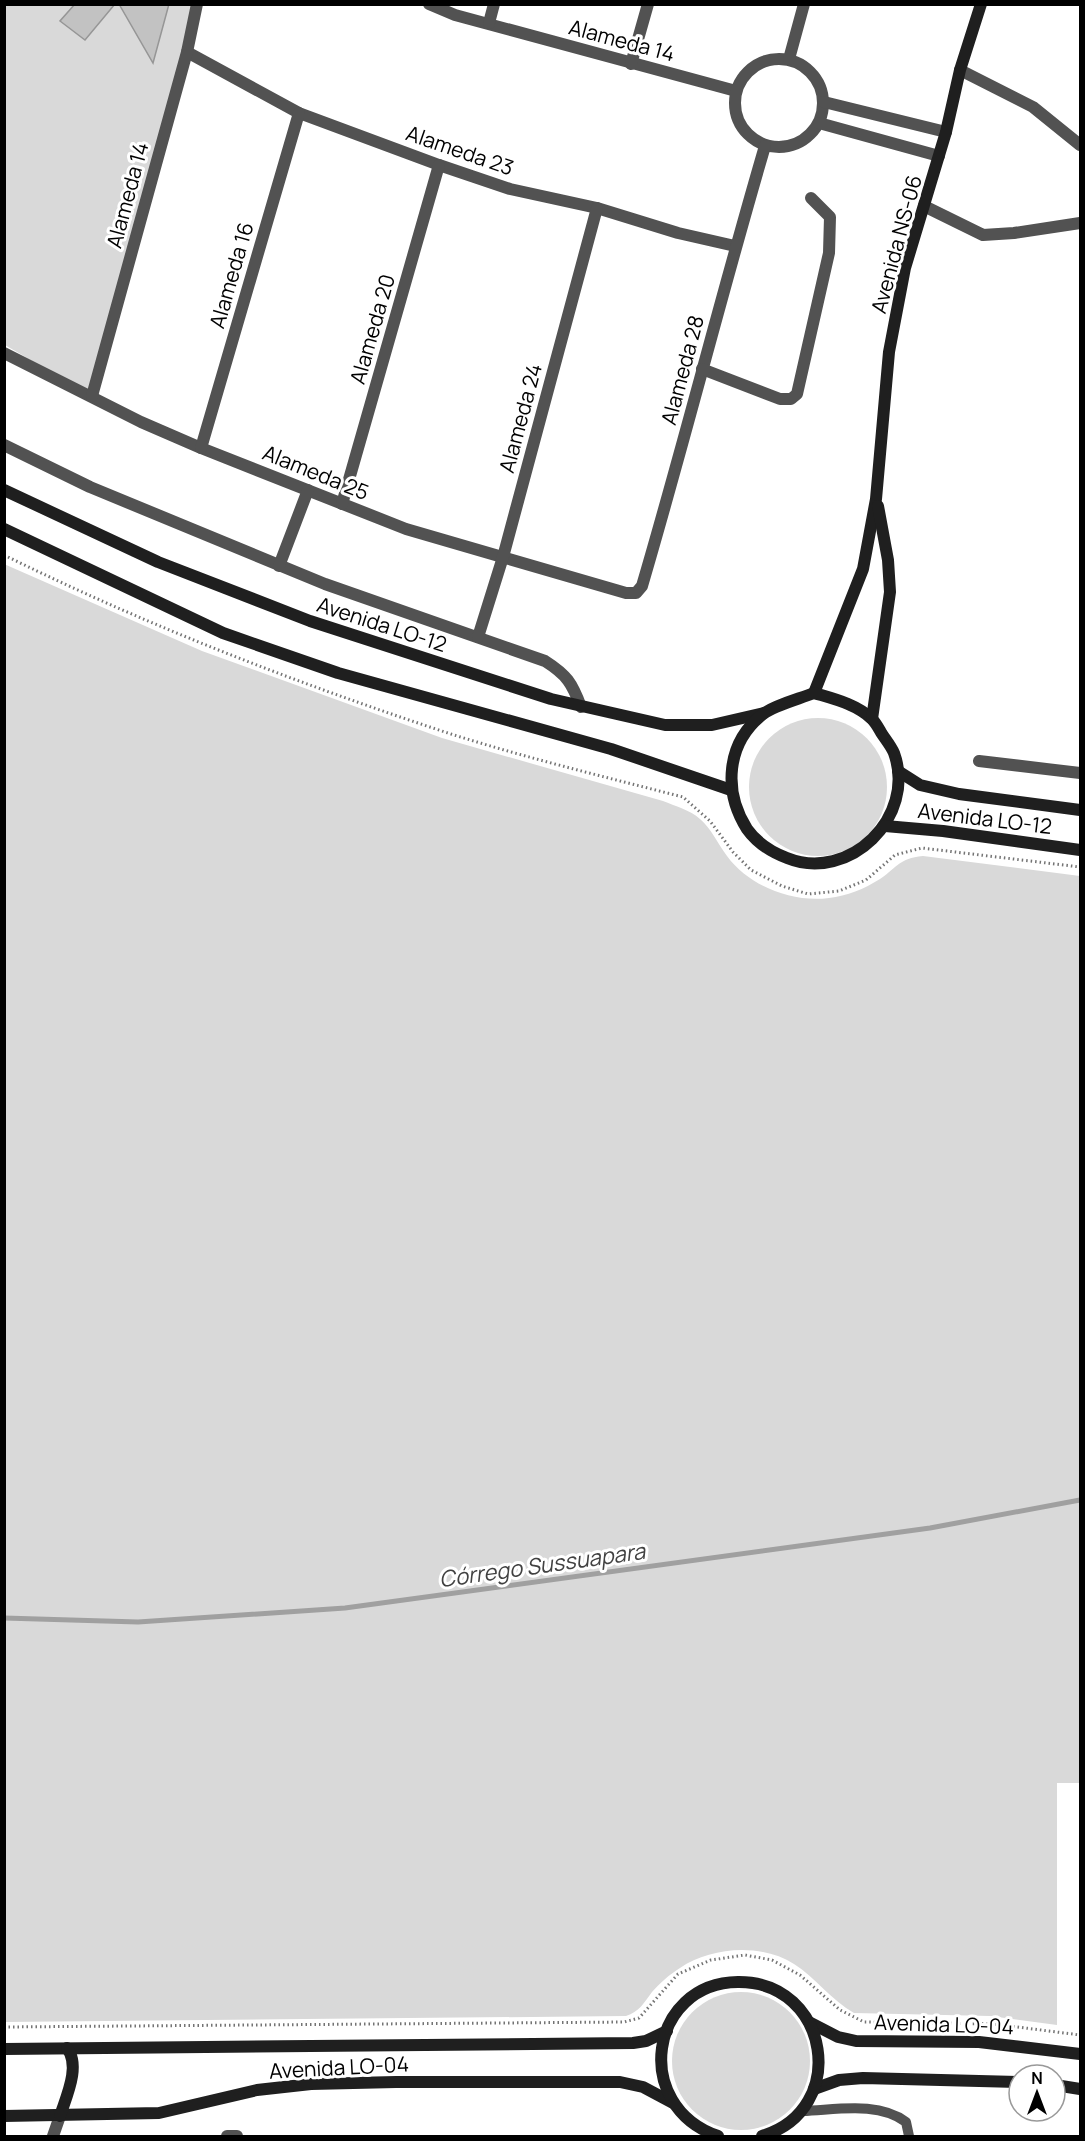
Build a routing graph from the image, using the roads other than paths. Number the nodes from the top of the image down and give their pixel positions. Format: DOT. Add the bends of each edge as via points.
graph roads {
  1 [pos="197,4"];
  2 [pos="429,4"];
  3 [pos="494,4"];
  4 [pos="648,4"];
  5 [pos="804,4"];
  6 [pos="981,4"];
  7 [pos="489,23"];
  8 [pos="187,52"];
  9 [pos="789,59"];
  10 [pos="631,64"];
  11 [pos="960,70"];
  12 [pos="736,91"];
  13 [pos="824,102"];
  14 [pos="299,112"];
  15 [pos="819,123"];
  16 [pos="946,132"];
  17 [pos="1080,145"];
  18 [pos="765,146"];
  19 [pos="939,156"];
  20 [pos="439,165"];
  21 [pos="811,198"];
  22 [pos="924,206"];
  23 [pos="597,208"];
  24 [pos="1080,223"];
  25 [pos="735,246"];
  26 [pos="4,353"];
  27 [pos="702,369"];
  28 [pos="92,396"];
  29 [pos="4,445"];
  30 [pos="201,448"];
  31 [pos="4,490"];
  32 [pos="308,490"];
  33 [pos="876,499"];
  34 [pos="342,504"];
  35 [pos="4,529"];
  36 [pos="503,557"];
  37 [pos="279,566"];
  38 [pos="626,593"];
  39 [pos="478,637"];
  40 [pos="814,693"];
  41 [pos="581,707"];
  42 [pos="764,713"];
  43 [pos="872,719"];
  44 [pos="979,761"];
  45 [pos="898,771"];
  46 [pos="1080,773"];
  47 [pos="731,790"];
  48 [pos="1080,810"];
  49 [pos="885,826"];
  50 [pos="1080,850"];
  51 [pos="809,2022"];
  52 [pos="667,2031"];
  53 [pos="68,2048"];
  54 [pos="4,2049"];
  55 [pos="1080,2054"];
  56 [pos="1007,2081"];
  57 [pos="814,2089"];
  58 [pos="673,2103"];
  59 [pos="802,2111"];
  60 [pos="4,2116"];
  61 [pos="60,2116"];
  62 [pos="774,2134"];
  63 [pos="53,2136"];
  64 [pos="227,2136"];
  65 [pos="237,2136"];
  66 [pos="714,2136"];
  67 [pos="762,2136"];
  68 [pos="909,2136"];
  1 -- 8 [label="street, Alameda 14"];
  2 -- 7 [label="street, Alameda 14"];
  3 -- 7 [label="street"];
  4 -- 10 [label="street"];
  5 -- 9 [label="street"];
  6 -- 11 [label="street, Avenida NS-06"];
  7 -- 10 [label="street, Alameda 14"];
  8 -- 14 [label="street, Alameda 23"];
  8 -- 28 [label="street, Alameda 14"];
  9 -- 12 [label="street" via="765,61 752,68"];
  9 -- 13 [label="street" via="815,77"];
  10 -- 12 [label="street, Alameda 14"];
  11 -- 16 [label="street, Avenida NS-06"];
  11 -- 17 [label="street" via="1033,107"];
  12 -- 18 [label="street" via="737,119 744,131"];
  13 -- 15 [label="street"];
  13 -- 16 [label="street"];
  14 -- 20 [label="street, Alameda 23"];
  14 -- 30 [label="street, Alameda 16"];
  15 -- 18 [label="street" via="797,143"];
  15 -- 19 [label="street"];
  16 -- 19 [label="street, Avenida NS-06"];
  18 -- 25 [label="street, Alameda 28"];
  19 -- 22 [label="street, Avenida NS-06"];
  20 -- 23 [label="street, Alameda 23" via="510,189"];
  20 -- 34 [label="street, Alameda 20"];
  21 -- 27 [label="street" via="830,217 829,253 797,394 791,399 780,399"];
  22 -- 24 [label="street" via="983,235"];
  22 -- 33 [label="street, Avenida NS-06" via="905,268 889,351"];
  23 -- 25 [label="street, Alameda 23"];
  23 -- 36 [label="street, Alameda 24"];
  25 -- 27 [label="street, Alameda 28"];
  26 -- 28 [label="street, Alameda 25"];
  27 -- 38 [label="street, Alameda 28" via="642,586 636,593"];
  28 -- 30 [label="street, Alameda 25"];
  29 -- 37 [label="street" via="90,487"];
  30 -- 32 [label="street, Alameda 25"];
  31 -- 41 [label="street, Avenida LO-12" via="158,562 310,621"];
  32 -- 34 [label="street, Alameda 25"];
  32 -- 37 [label="street"];
  33 -- 40 [label="street, Avenida NS-06" via="863,569"];
  33 -- 43 [label="street, Avenida NS-06" via="890,591"];
  34 -- 36 [label="street, Alameda 25" via="406,529"];
  35 -- 47 [label="street" via="223,633 338,673 611,749"];
  36 -- 38 [label="street, Alameda 25"];
  36 -- 39 [label="street, Alameda 24"];
  37 -- 39 [label="street"];
  39 -- 41 [label="street" via="545,661 563,673"];
  40 -- 42 [label="street"];
  40 -- 43 [label="street" via="854,707"];
  41 -- 42 [label="street, Avenida LO-12" via="665,725 712,724"];
  42 -- 47 [label="street" via="737,747 731,768"];
  43 -- 45 [label="street" via="894,752"];
  44 -- 46 [label="street"];
  45 -- 48 [label="street, Avenida LO-12" via="920,786"];
  45 -- 49 [label="street" via="897,800"];
  47 -- 49 [label="street" via="738,814 752,836 771,852 795,862 821,864 846,858 868,845"];
  49 -- 50 [label="street, Avenida LO-12"];
  51 -- 52 [label="street" via="782,1994 766,1986 737,1982 713,1987 691,1999"];
  51 -- 55 [label="street, Avenida LO-04" via="838,2037 856,2041 979,2043"];
  51 -- 57 [label="street" via="819,2055"];
  52 -- 53 [label="street, Avenida LO-04" via="633,2043"];
  52 -- 58 [label="street" via="661,2068"];
  53 -- 54 [label="street, Avenida LO-04"];
  53 -- 61 [label="street" via="72,2079"];
  56 -- 57 [label="street" via="863,2078 839,2080"];
  57 -- 59 [label="street"];
  58 -- 61 [label="street, Avenida LO-04" via="643,2087 620,2082 362,2083 265,2089 159,2113"];
  58 -- 66 [label="street" via="690,2122"];
  59 -- 62 [label="street"];
  59 -- 68 [label="lane" via="883,2110 906,2122"];
  60 -- 61 [label="street, Avenida LO-04"];
  61 -- 63 [label="street"];
  62 -- 67 [label="street"];
  64 -- 65 [label="street"];
}
